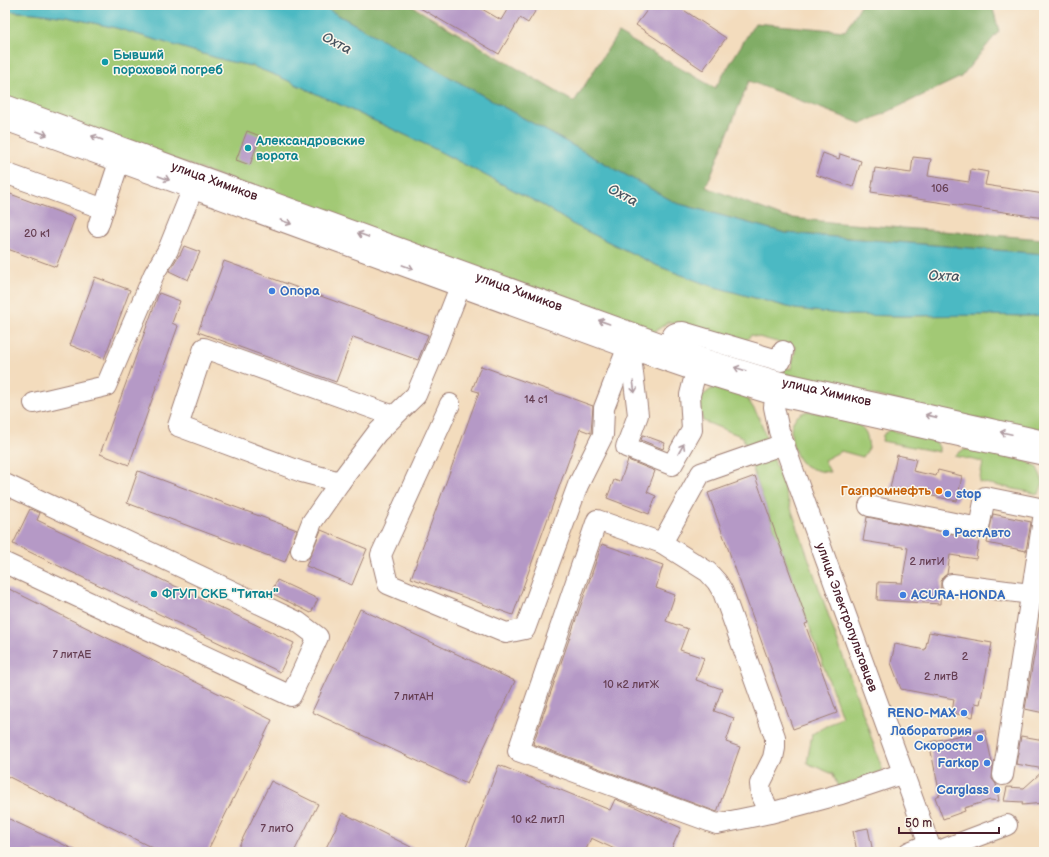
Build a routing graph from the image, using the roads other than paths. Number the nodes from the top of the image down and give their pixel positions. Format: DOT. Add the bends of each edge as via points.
graph roads {
  1 [pos="5,105"];
  2 [pos="5,120"];
  3 [pos="122,155"];
  4 [pos="5,173"];
  5 [pos="193,188"];
  6 [pos="462,280"];
  7 [pos="630,343"];
  8 [pos="669,346"];
  9 [pos="783,351"];
  10 [pos="696,371"];
  11 [pos="776,388"];
  12 [pos="34,403"];
  13 [pos="450,404"];
  14 [pos="394,416"];
  15 [pos="1044,441"];
  16 [pos="784,444"];
  17 [pos="1044,455"];
  18 [pos="340,482"];
  19 [pos="6,488"];
  20 [pos="869,506"];
  21 [pos="1044,509"];
  22 [pos="1044,513"];
  23 [pos="662,543"];
  24 [pos="301,550"];
  25 [pos="5,563"];
  26 [pos="952,584"];
  27 [pos="1031,594"];
  28 [pos="904,773"];
  29 [pos="1003,775"];
  30 [pos="770,813"];
  31 [pos="1007,825"];
  32 [pos="932,849"];
  33 [pos="909,852"];
  3 -- 1 [label="street, улица Химиков, one-way"];
  2 -- 3 [label="street, улица Химиков, one-way"];
  3 -- 4 [label="street" via="101,218"];
  3 -- 5 [label="street, улица Химиков, one-way"];
  6 -- 3 [label="street, улица Химиков, one-way"];
  5 -- 6 [label="street, улица Химиков, one-way"];
  5 -- 12 [label="street" via="168,250 154,274 106,386"];
  6 -- 7 [label="street, улица Химиков"];
  6 -- 14 [label="street" via="416,396"];
  7 -- 8 [label="street, улица Химиков"];
  7 -- 10 [label="street, улица Химиков"];
  7 -- 10 [label="street, one-way" via="638,414 626,447 672,465 692,430 690,395"];
  7 -- 13 [label="street" via="604,408 603,435 578,485 525,629 506,633 388,584 380,555"];
  8 -- 9 [label="street" via="672,335 683,332 781,361"];
  11 -- 8 [label="street, улица Химиков, one-way"];
  10 -- 11 [label="street, улица Химиков"];
  15 -- 11 [label="street, улица Химиков, one-way"];
  11 -- 16 [label="street, улица Электропультовцев" via="776,421"];
  11 -- 17 [label="street, улица Химиков"];
  14 -- 18 [label="street" via="377,433"];
  14 -- 18 [label="street" via="204,348 178,426 302,472"];
  16 -- 23 [label="street" via="701,473"];
  16 -- 28 [label="street, улица Электропультовцев"];
  18 -- 24 [label="street" via="312,522"];
  19 -- 25 [label="street" via="298,622 318,637 290,696"];
  20 -- 21 [label="street" via="979,528 985,497"];
  22 -- 27 [label="street"];
  23 -- 30 [label="street" via="708,572 723,592 774,737 773,758 760,784 761,794"];
  23 -- 30 [label="street" via="597,520 518,751 717,824"];
  26 -- 27 [label="street"];
  27 -- 29 [label="street"];
  28 -- 30 [label="street" via="841,794"];
  28 -- 32 [label="street, улица Электропультовцев"];
  31 -- 32 [label="street"];
  32 -- 33 [label="street"];
}
